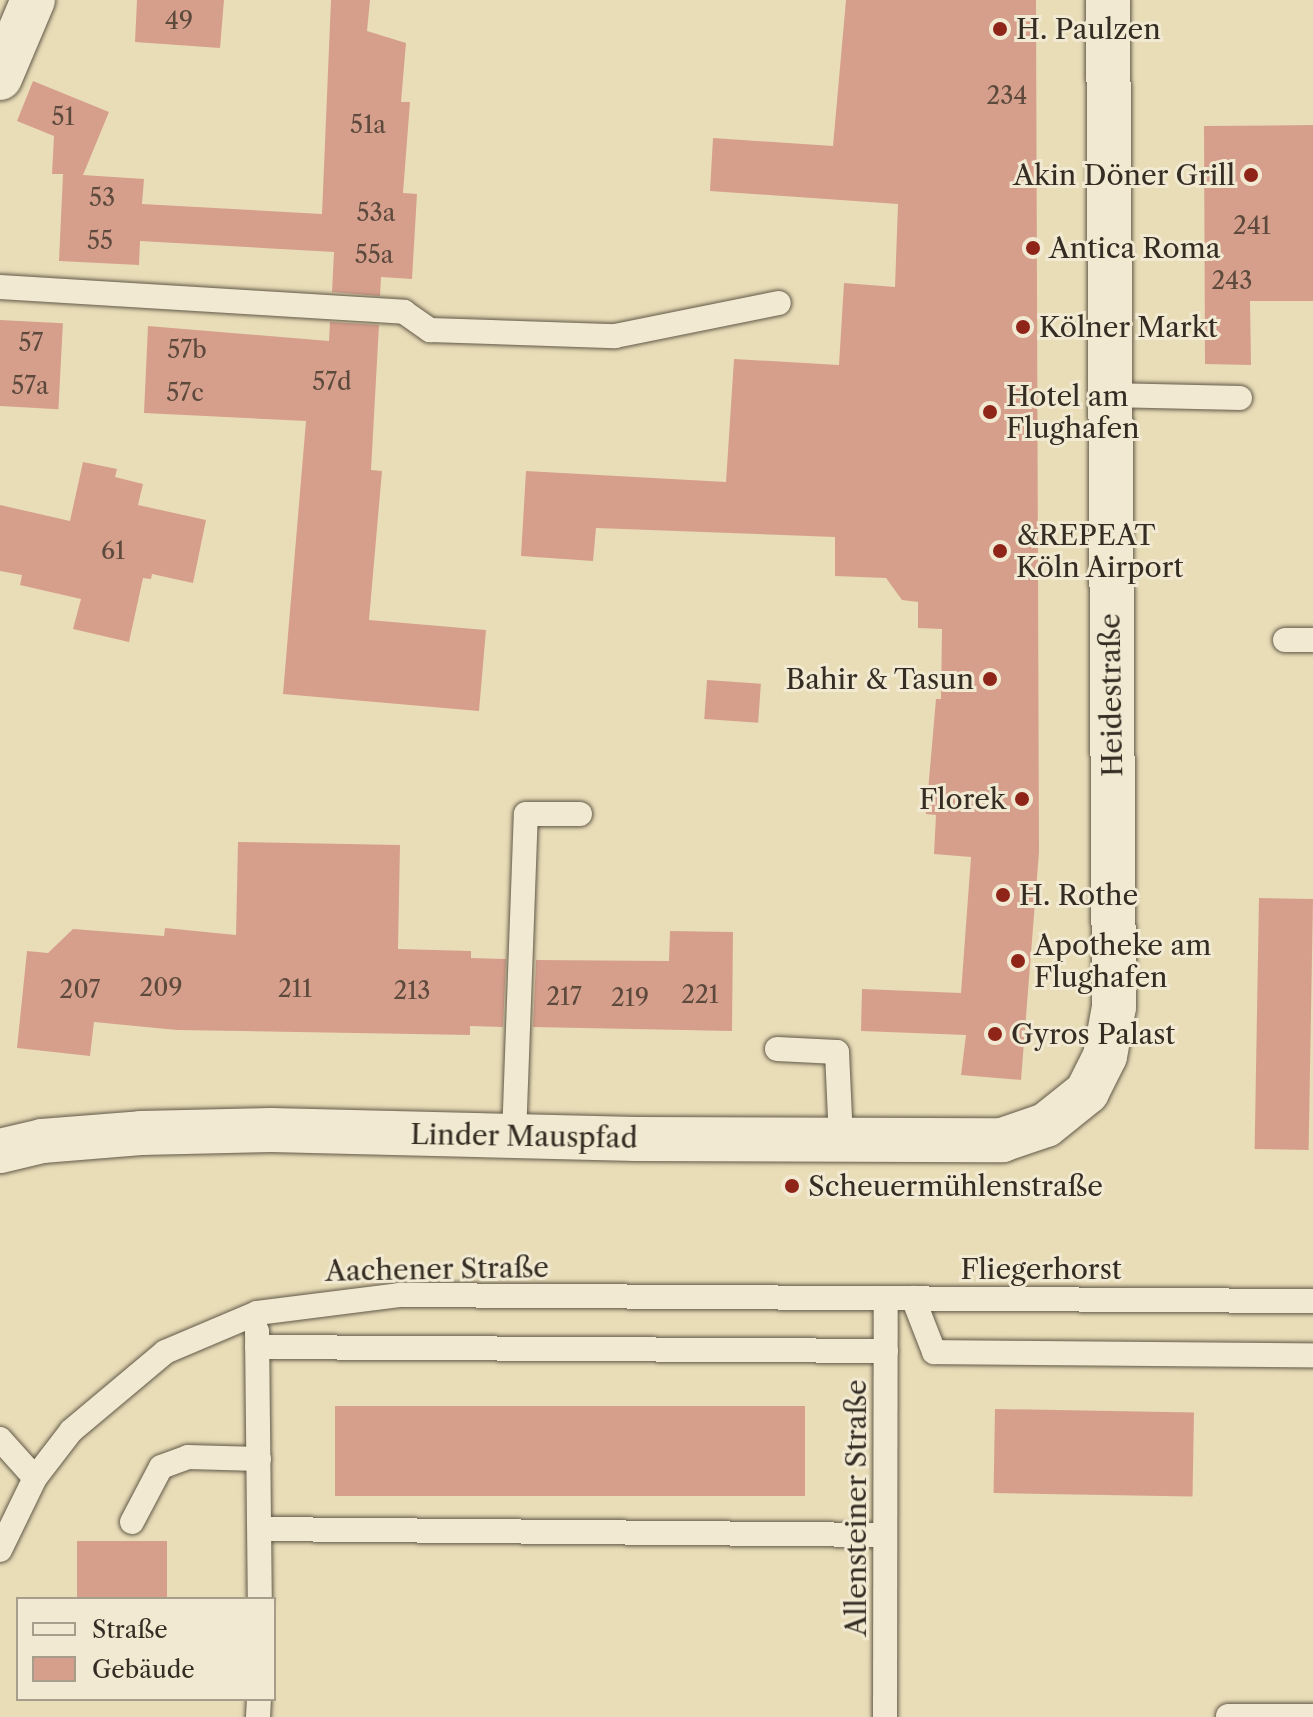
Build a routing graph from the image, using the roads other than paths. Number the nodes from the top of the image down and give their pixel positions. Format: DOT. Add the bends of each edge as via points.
graph roads {
  1 [pos="33,0"];
  2 [pos="1108,0"];
  3 [pos="0,78"];
  4 [pos="0,287"];
  5 [pos="779,303"];
  6 [pos="1109,395"];
  7 [pos="1240,398"];
  8 [pos="1285,640"];
  9 [pos="1313,640"];
  10 [pos="580,814"];
  11 [pos="777,1049"];
  12 [pos="1046,1125"];
  13 [pos="514,1137"];
  14 [pos="841,1141"];
  15 [pos="0,1151"];
  16 [pos="886,1298"];
  17 [pos="913,1298"];
  18 [pos="1313,1301"];
  19 [pos="257,1313"];
  20 [pos="257,1347"];
  21 [pos="886,1351"];
  22 [pos="1313,1355"];
  23 [pos="0,1439"];
  24 [pos="259,1459"];
  25 [pos="35,1478"];
  26 [pos="132,1522"];
  27 [pos="260,1529"];
  28 [pos="885,1535"];
  29 [pos="0,1550"];
  30 [pos="260,1597"];
  31 [pos="1228,1716"];
  32 [pos="1313,1716"];
  33 [pos="885,1717"];
  1 -- 3 [label="street"];
  2 -- 6 [label="street, Heidestraße"];
  4 -- 5 [label="lane" via="404,312 430,330 615,336"];
  6 -- 7 [label="lane"];
  6 -- 12 [label="street, Heidestraße" via="1114,1007 1105,1056 1087,1092"];
  8 -- 9 [label="lane"];
  10 -- 13 [label="lane" via="526,814"];
  11 -- 14 [label="lane" via="837,1052"];
  12 -- 14 [label="street, Linder Mauspfad" via="1002,1140"];
  13 -- 14 [label="street, Linder Mauspfad"];
  13 -- 15 [label="street, Linder Mauspfad" via="271,1130 141,1133 42,1141"];
  16 -- 17 [label="lane, Fliegerhorst"];
  16 -- 19 [label="lane, Aachener Straße" via="399,1295"];
  16 -- 21 [label="lane, Allensteiner Straße"];
  17 -- 18 [label="lane, Fliegerhorst"];
  17 -- 22 [label="lane" via="934,1352"];
  19 -- 20 [label="lane"];
  19 -- 25 [label="lane, Aachener Straße" via="165,1352 71,1431"];
  20 -- 21 [label="lane"];
  20 -- 24 [label="lane"];
  21 -- 28 [label="lane, Allensteiner Straße"];
  23 -- 25 [label="lane"];
  24 -- 26 [label="lane" via="188,1457 161,1467"];
  24 -- 27 [label="lane"];
  25 -- 29 [label="lane, Aachener Straße"];
  27 -- 28 [label="lane"];
  27 -- 30 [label="lane"];
  28 -- 33 [label="lane, Allensteiner Straße"];
  31 -- 32 [label="lane"];
}
